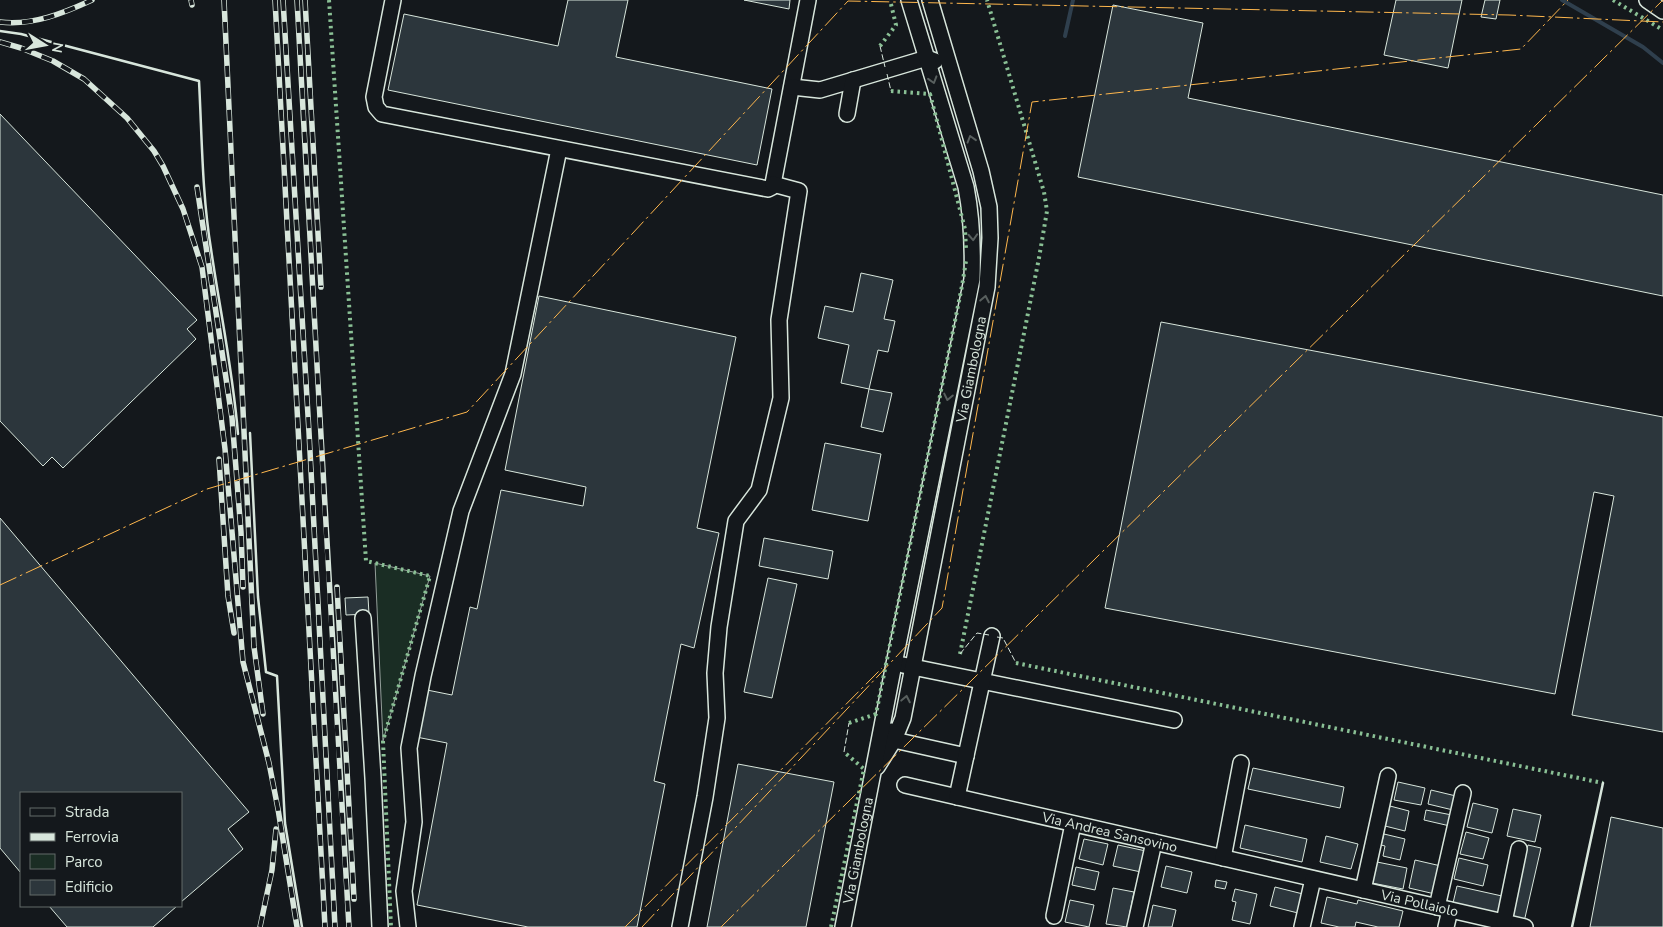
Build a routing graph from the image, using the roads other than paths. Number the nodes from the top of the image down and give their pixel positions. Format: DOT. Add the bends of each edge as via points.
graph roads {
  1 [pos="393,0"];
  2 [pos="808,0"];
  3 [pos="909,0"];
  4 [pos="930,0"];
  5 [pos="1646,0"];
  6 [pos="1657,0"];
  7 [pos="1663,5"];
  8 [pos="1663,11"];
  9 [pos="927,58"];
  10 [pos="950,66"];
  11 [pos="853,80"];
  12 [pos="792,87"];
  13 [pos="847,114"];
  14 [pos="560,149"];
  15 [pos="773,184"];
  16 [pos="943,425"];
  17 [pos="929,554"];
  18 [pos="363,618"];
  19 [pos="992,636"];
  20 [pos="907,666"];
  21 [pos="982,682"];
  22 [pos="1174,720"];
  23 [pos="894,740"];
  24 [pos="966,756"];
  25 [pos="1241,763"];
  26 [pos="872,774"];
  27 [pos="1388,776"];
  28 [pos="905,785"];
  29 [pos="1463,792"];
  30 [pos="957,797"];
  31 [pos="1073,824"];
  32 [pos="1154,842"];
  33 [pos="1519,849"];
  34 [pos="1223,858"];
  35 [pos="1313,879"];
  36 [pos="1363,890"];
  37 [pos="1444,908"];
  38 [pos="1054,916"];
  39 [pos="1504,922"];
  40 [pos="380,927"];
  41 [pos="408,927"];
  42 [pos="680,927"];
  43 [pos="843,927"];
  44 [pos="1135,927"];
  45 [pos="1302,927"];
  46 [pos="1446,927"];
  47 [pos="1525,927"];
  1 -- 14 [label="street" via="374,97 382,114"];
  2 -- 12 [label="street"];
  3 -- 9 [label="street, Via Giambologna"];
  4 -- 10 [label="street, Via Giambologna"];
  5 -- 8 [label="street"];
  6 -- 7 [label="street"];
  9 -- 10 [label="street"];
  9 -- 11 [label="street"];
  9 -- 16 [label="street, Via Giambologna, one-way" via="966,187 974,243 972,279"];
  17 -- 10 [label="street, Via Giambologna, one-way" via="987,287 990,238 989,206 983,180"];
  11 -- 12 [label="street" via="820,90"];
  11 -- 13 [label="street"];
  12 -- 15 [label="street"];
  14 -- 15 [label="street" via="770,189"];
  14 -- 41 [label="street" via="513,374 461,511 423,676 409,748 414,822 404,891"];
  15 -- 42 [label="street" via="799,191 779,320 781,398 759,490 736,521 719,627 715,673 717,718"];
  16 -- 17 [label="street, Via Giambologna" via="942,460"];
  16 -- 26 [label="street, Via Giambologna"];
  17 -- 20 [label="street, Via Giambologna"];
  18 -- 40 [label="street"];
  19 -- 21 [label="street"];
  20 -- 21 [label="street"];
  20 -- 23 [label="street, Via Giambologna" via="903,718"];
  21 -- 22 [label="street"];
  21 -- 24 [label="street"];
  23 -- 24 [label="street"];
  23 -- 26 [label="street, Via Giambologna"];
  24 -- 30 [label="street"];
  25 -- 34 [label="street"];
  26 -- 43 [label="street, Via Giambologna"];
  27 -- 36 [label="street"];
  28 -- 30 [label="street, Via Andrea Sansovino"];
  29 -- 37 [label="street"];
  30 -- 31 [label="street, Via Andrea Sansovino"];
  31 -- 32 [label="street, Via Andrea Sansovino"];
  31 -- 38 [label="street"];
  32 -- 34 [label="street, Via Andrea Sansovino"];
  32 -- 44 [label="street"];
  33 -- 39 [label="street"];
  34 -- 35 [label="street, Via Andrea Sansovino"];
  35 -- 36 [label="street, Via Pollaiolo"];
  35 -- 45 [label="street"];
  36 -- 37 [label="street, Via Pollaiolo"];
  37 -- 39 [label="street, Via Pollaiolo"];
  37 -- 46 [label="street"];
  39 -- 47 [label="street, Via Pollaiolo"];
}
